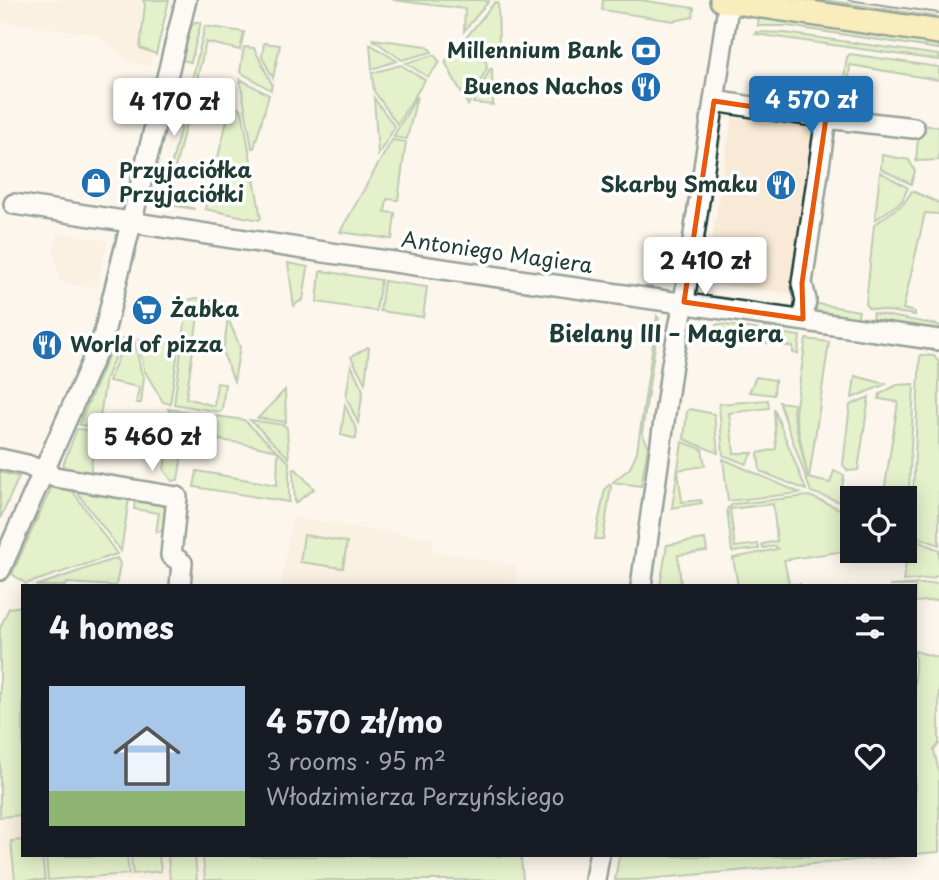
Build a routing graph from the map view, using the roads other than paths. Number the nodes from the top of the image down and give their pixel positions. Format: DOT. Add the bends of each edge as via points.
graph roads {
  1 [pos="186,0"];
  2 [pos="727,0"];
  3 [pos="939,32"];
  4 [pos="714,101"];
  5 [pos="826,118"];
  6 [pos="914,128"];
  7 [pos="14,204"];
  8 [pos="132,223"];
  9 [pos="684,302"];
  10 [pos="803,319"];
  11 [pos="939,340"];
  12 [pos="0,459"];
  13 [pos="44,472"];
  14 [pos="0,570"];
  15 [pos="180,584"];
  16 [pos="641,584"];
  17 [pos="599,857"];
  18 [pos="595,880"];
  1 -- 8 [label="street"];
  2 -- 3 [label="main road"];
  2 -- 4 [label="street"];
  4 -- 5 [label="street"];
  4 -- 9 [label="street"];
  5 -- 6 [label="street"];
  5 -- 10 [label="street" via="802,283 806,300"];
  7 -- 8 [label="street, Antoniego Magiera"];
  8 -- 9 [label="street, Antoniego Magiera"];
  8 -- 13 [label="street" via="103,337"];
  9 -- 10 [label="street, Antoniego Magiera"];
  9 -- 16 [label="street"];
  10 -- 11 [label="street, Antoniego Magiera"];
  12 -- 13 [label="street"];
  13 -- 14 [label="street"];
  13 -- 15 [label="street" via="177,497 171,555 182,563"];
  17 -- 18 [label="street"];
}
